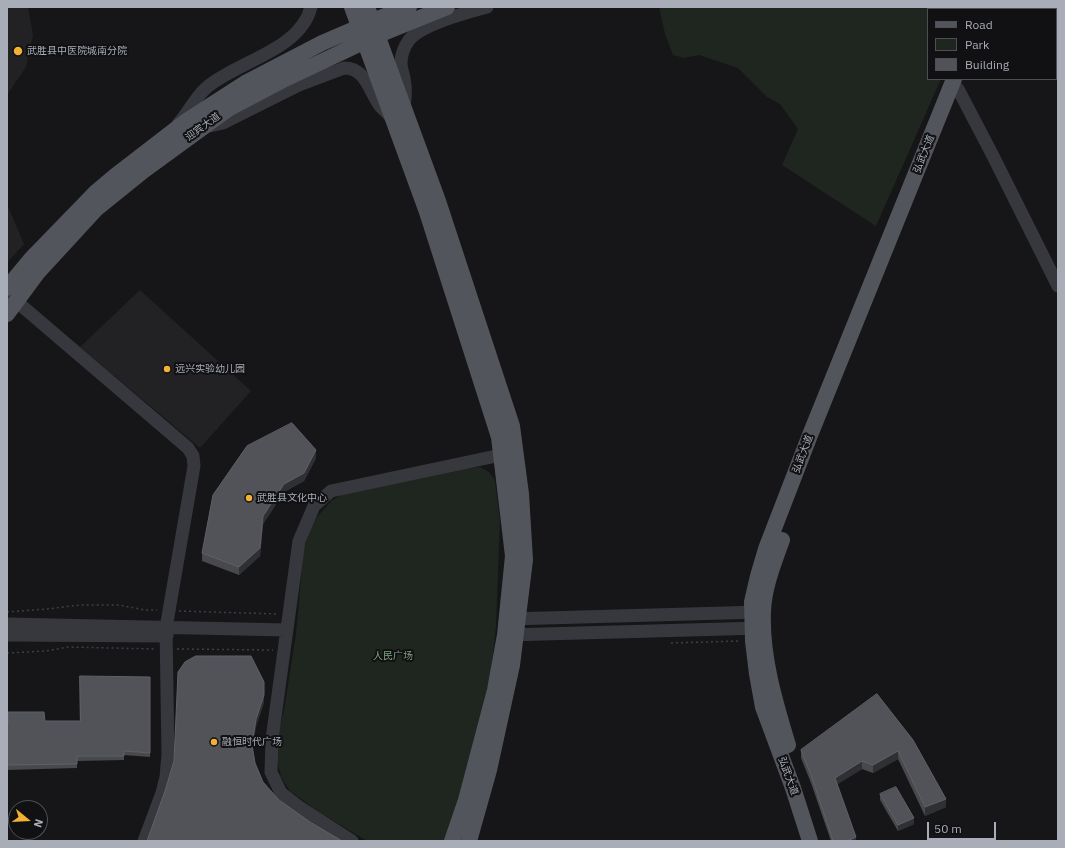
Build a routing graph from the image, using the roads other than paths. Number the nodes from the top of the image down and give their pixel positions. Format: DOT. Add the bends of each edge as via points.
graph roads {
  1 [pos="310,7"];
  2 [pos="352,7"];
  3 [pos="367,7"];
  4 [pos="409,7"];
  5 [pos="447,7"];
  6 [pos="487,7"];
  7 [pos="384,76"];
  8 [pos="956,84"];
  9 [pos="398,113"];
  10 [pos="203,127"];
  11 [pos="169,134"];
  12 [pos="1058,286"];
  13 [pos="9,299"];
  14 [pos="501,455"];
  15 [pos="757,612"];
  16 [pos="512,619"];
  17 [pos="7,624"];
  18 [pos="758,628"];
  19 [pos="7,635"];
  20 [pos="511,635"];
  21 [pos="167,638"];
  22 [pos="286,639"];
  23 [pos="144,841"];
  24 [pos="352,841"];
  25 [pos="452,841"];
  26 [pos="469,841"];
  27 [pos="810,841"];
  28 [pos="822,841"];
  1 -- 11 [label="street" via="305,24 293,36 206,89"];
  2 -- 7 [label="main road, bridge"];
  3 -- 7 [label="main road, bridge"];
  4 -- 11 [label="main road, 迎宾大道" via="322,43 246,82"];
  5 -- 10 [label="main road, 迎宾大道" via="378,35 285,79 228,109"];
  6 -- 9 [label="street" via="434,24 409,40 401,65 406,91"];
  7 -- 9 [label="main road"];
  8 -- 12 [label="street"];
  8 -- 15 [label="main road, 弘武大道" via="810,436 766,549 752,602"];
  9 -- 10 [label="street" via="380,106 358,71 344,68 299,85 223,123"];
  9 -- 14 [label="main road" via="499,437"];
  9 -- 16 [label="main road" via="438,201 512,426 521,494 525,560"];
  10 -- 13 [label="main road, 迎宾大道" via="143,170 96,210"];
  11 -- 13 [label="main road, 迎宾大道" via="96,192 41,248"];
  13 -- 21 [label="street" via="188,448 193,456 194,466 169,610"];
  14 -- 16 [label="main road" via="513,556"];
  14 -- 22 [label="street" via="331,491 314,506 299,541"];
  15 -- 16 [label="street"];
  15 -- 18 [label="main road, 弘武大道"];
  16 -- 20 [label="main road"];
  17 -- 21 [label="street"];
  18 -- 20 [label="street"];
  18 -- 27 [label="main road, 弘武大道" via="757,674 763,707"];
  18 -- 28 [label="main road, 弘武大道" via="766,655 773,698"];
  19 -- 21 [label="street"];
  20 -- 25 [label="main road" via="466,800"];
  20 -- 26 [label="main road" via="512,665 489,770"];
  21 -- 22 [label="street"];
  21 -- 23 [label="street" via="166,777"];
  22 -- 24 [label="street" via="272,739 271,772 281,793"];
}
